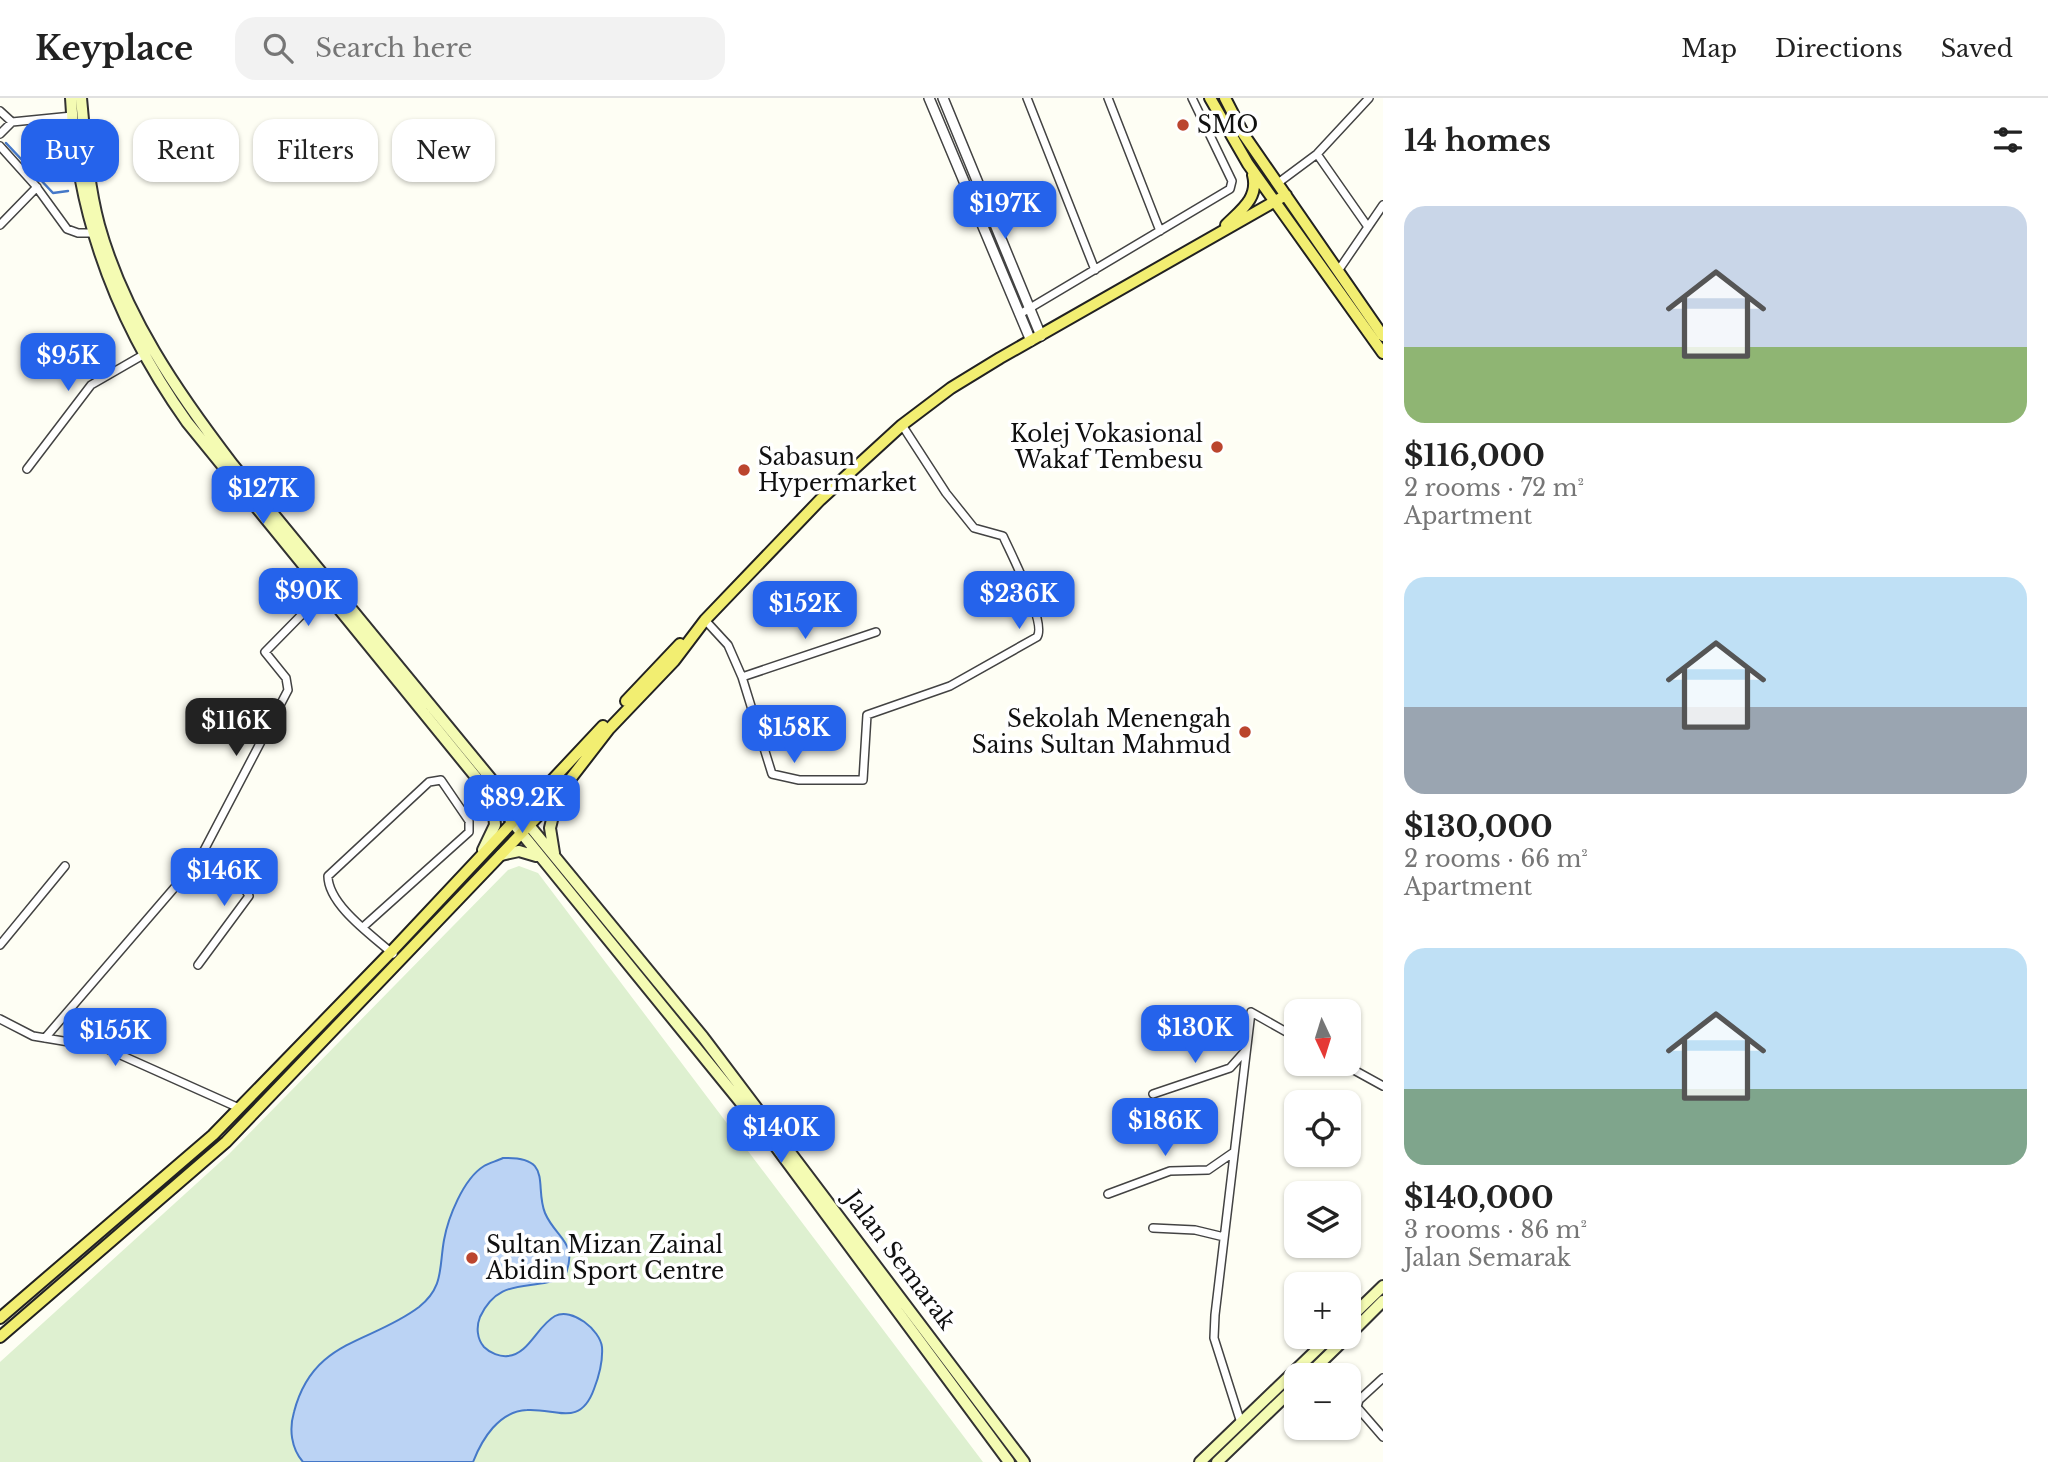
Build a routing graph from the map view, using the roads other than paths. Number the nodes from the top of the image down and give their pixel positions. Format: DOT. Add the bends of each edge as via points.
graph roads {
  1 [pos="71,98"];
  2 [pos="82,98"];
  3 [pos="929,98"];
  4 [pos="943,98"];
  5 [pos="1027,98"];
  6 [pos="1108,98"];
  7 [pos="1192,98"];
  8 [pos="1210,98"];
  9 [pos="1225,98"];
  10 [pos="1369,98"];
  11 [pos="0,111"];
  12 [pos="72,116"];
  13 [pos="73,119"];
  14 [pos="83,119"];
  15 [pos="12,122"];
  16 [pos="0,134"];
  17 [pos="0,146"];
  18 [pos="1317,154"];
  19 [pos="1248,164"];
  20 [pos="85,182"];
  21 [pos="1278,183"];
  22 [pos="37,187"];
  23 [pos="87,191"];
  24 [pos="1286,195"];
  25 [pos="1275,202"];
  26 [pos="1383,205"];
  27 [pos="1254,214"];
  28 [pos="1290,224"];
  29 [pos="0,225"];
  30 [pos="1368,227"];
  31 [pos="1160,231"];
  32 [pos="91,233"];
  33 [pos="1214,237"];
  34 [pos="1095,270"];
  35 [pos="1338,271"];
  36 [pos="1030,309"];
  37 [pos="1020,314"];
  38 [pos="1383,336"];
  39 [pos="1036,339"];
  40 [pos="1383,353"];
  41 [pos="143,355"];
  42 [pos="902,425"];
  43 [pos="27,469"];
  44 [pos="324,592"];
  45 [pos="703,623"];
  46 [pos="876,632"];
  47 [pos="742,677"];
  48 [pos="486,775"];
  49 [pos="542,791"];
  50 [pos="558,795"];
  51 [pos="493,801"];
  52 [pos="520,814"];
  53 [pos="511,823"];
  54 [pos="529,825"];
  55 [pos="519,834"];
  56 [pos="500,855"];
  57 [pos="555,856"];
  58 [pos="200,858"];
  59 [pos="478,859"];
  60 [pos="541,859"];
  61 [pos="65,866"];
  62 [pos="363,927"];
  63 [pos="0,945"];
  64 [pos="391,952"];
  65 [pos="401,961"];
  66 [pos="198,965"];
  67 [pos="0,1019"];
  68 [pos="1284,1031"];
  69 [pos="45,1038"];
  70 [pos="1247,1049"];
  71 [pos="1362,1074"];
  72 [pos="1383,1086"];
  73 [pos="1153,1094"];
  74 [pos="239,1108"];
  75 [pos="1235,1151"];
  76 [pos="1108,1194"];
  77 [pos="1153,1227"];
  78 [pos="1224,1237"];
  79 [pos="1383,1286"];
  80 [pos="1383,1301"];
  81 [pos="1361,1307"];
  82 [pos="0,1318"];
  83 [pos="1361,1323"];
  84 [pos="0,1337"];
  85 [pos="1318,1349"];
  86 [pos="1335,1349"];
  87 [pos="1320,1363"];
  88 [pos="1383,1378"];
  89 [pos="1284,1398"];
  90 [pos="1241,1423"];
  91 [pos="1383,1437"];
  92 [pos="1009,1462"];
  93 [pos="1024,1462"];
  94 [pos="1200,1462"];
  95 [pos="1217,1462"];
  1 -- 12 [label="main road"];
  2 -- 14 [label="main road"];
  3 -- 37 [label="street"];
  4 -- 36 [label="street"];
  5 -- 34 [label="street"];
  6 -- 31 [label="street"];
  7 -- 31 [label="street" via="1231,186"];
  8 -- 19 [label="main road"];
  9 -- 21 [label="main road"];
  10 -- 18 [label="street"];
  11 -- 15 [label="street"];
  12 -- 13 [label="main road"];
  12 -- 15 [label="street"];
  15 -- 16 [label="street"];
  17 -- 22 [label="street"];
  18 -- 21 [label="street"];
  18 -- 30 [label="street"];
  19 -- 25 [label="main road"];
  19 -- 33 [label="main road" via="1255,187 1252,198"];
  20 -- 23 [label="main road"];
  21 -- 24 [label="main road"];
  22 -- 29 [label="street"];
  22 -- 32 [label="street" via="67,229"];
  23 -- 32 [label="main road, Jalan Semarak"];
  23 -- 48 [label="main road, Jalan Semarak" via="134,313 174,385 233,465"];
  24 -- 25 [label="main road"];
  24 -- 35 [label="main road"];
  25 -- 27 [label="main road"];
  25 -- 28 [label="main road"];
  26 -- 30 [label="street"];
  27 -- 28 [label="main road" via="1274,213"];
  27 -- 33 [label="main road"];
  28 -- 40 [label="main road"];
  30 -- 35 [label="street"];
  31 -- 34 [label="street"];
  32 -- 41 [label="main road, Jalan Semarak"];
  33 -- 39 [label="main road"];
  34 -- 36 [label="street"];
  35 -- 38 [label="main road"];
  36 -- 37 [label="street"];
  36 -- 39 [label="street"];
  37 -- 39 [label="street"];
  39 -- 42 [label="main road" via="951,388"];
  41 -- 43 [label="street" via="91,385"];
  41 -- 44 [label="main road, Jalan Semarak" via="187,422"];
  42 -- 45 [label="main road" via="820,500"];
  42 -- 47 [label="street" via="974,528 1003,536 1040,634 950,686 867,715 863,780 799,780 772,774"];
  44 -- 51 [label="main road, Jalan Semarak"];
  44 -- 58 [label="street" via="265,652 286,678 288,690"];
  45 -- 47 [label="street" via="728,645"];
  45 -- 49 [label="main road"];
  45 -- 50 [label="main road" via="674,661 609,729"];
  46 -- 47 [label="street"];
  48 -- 49 [label="main road" via="514,794 529,796"];
  48 -- 52 [label="main road, Jalan Semarak"];
  49 -- 52 [label="main road"];
  50 -- 54 [label="main road"];
  50 -- 57 [label="main road" via="550,828"];
  51 -- 53 [label="main road, Jalan Semarak"];
  51 -- 59 [label="main road" via="495,825"];
  52 -- 53 [label="main road"];
  52 -- 54 [label="main road, Jalan Semarak"];
  53 -- 55 [label="main road, Jalan Semarak"];
  53 -- 59 [label="main road"];
  54 -- 55 [label="main road"];
  54 -- 57 [label="main road, Jalan Semarak"];
  55 -- 56 [label="main road"];
  55 -- 60 [label="main road, Jalan Semarak"];
  56 -- 60 [label="main road" via="519,851"];
  56 -- 65 [label="main road"];
  57 -- 93 [label="main road, Jalan Semarak" via="703,1037"];
  58 -- 66 [label="street" via="249,896"];
  58 -- 69 [label="street"];
  59 -- 64 [label="main road"];
  60 -- 92 [label="main road, Jalan Semarak" via="768,1136"];
  61 -- 63 [label="street"];
  62 -- 62 [label="street" via="469,832 469,821 441,780 429,782 328,876 330,888"];
  62 -- 64 [label="street"];
  64 -- 65 [label="street"];
  64 -- 74 [label="main road"];
  65 -- 84 [label="main road" via="226,1142"];
  67 -- 69 [label="street"];
  68 -- 70 [label="street" via="1251,1012"];
  69 -- 74 [label="street" via="105,1048"];
  70 -- 73 [label="street" via="1230,1068"];
  70 -- 75 [label="street"];
  71 -- 72 [label="street"];
  74 -- 82 [label="main road"];
  75 -- 76 [label="street" via="1208,1170 1170,1171"];
  75 -- 78 [label="street"];
  77 -- 78 [label="street"];
  78 -- 90 [label="street" via="1214,1338"];
  79 -- 81 [label="main road"];
  80 -- 83 [label="main road"];
  85 -- 90 [label="main road"];
  86 -- 87 [label="main road"];
  88 -- 91 [label="street" via="1357,1407"];
  89 -- 95 [label="main road"];
  90 -- 94 [label="main road"];
}
